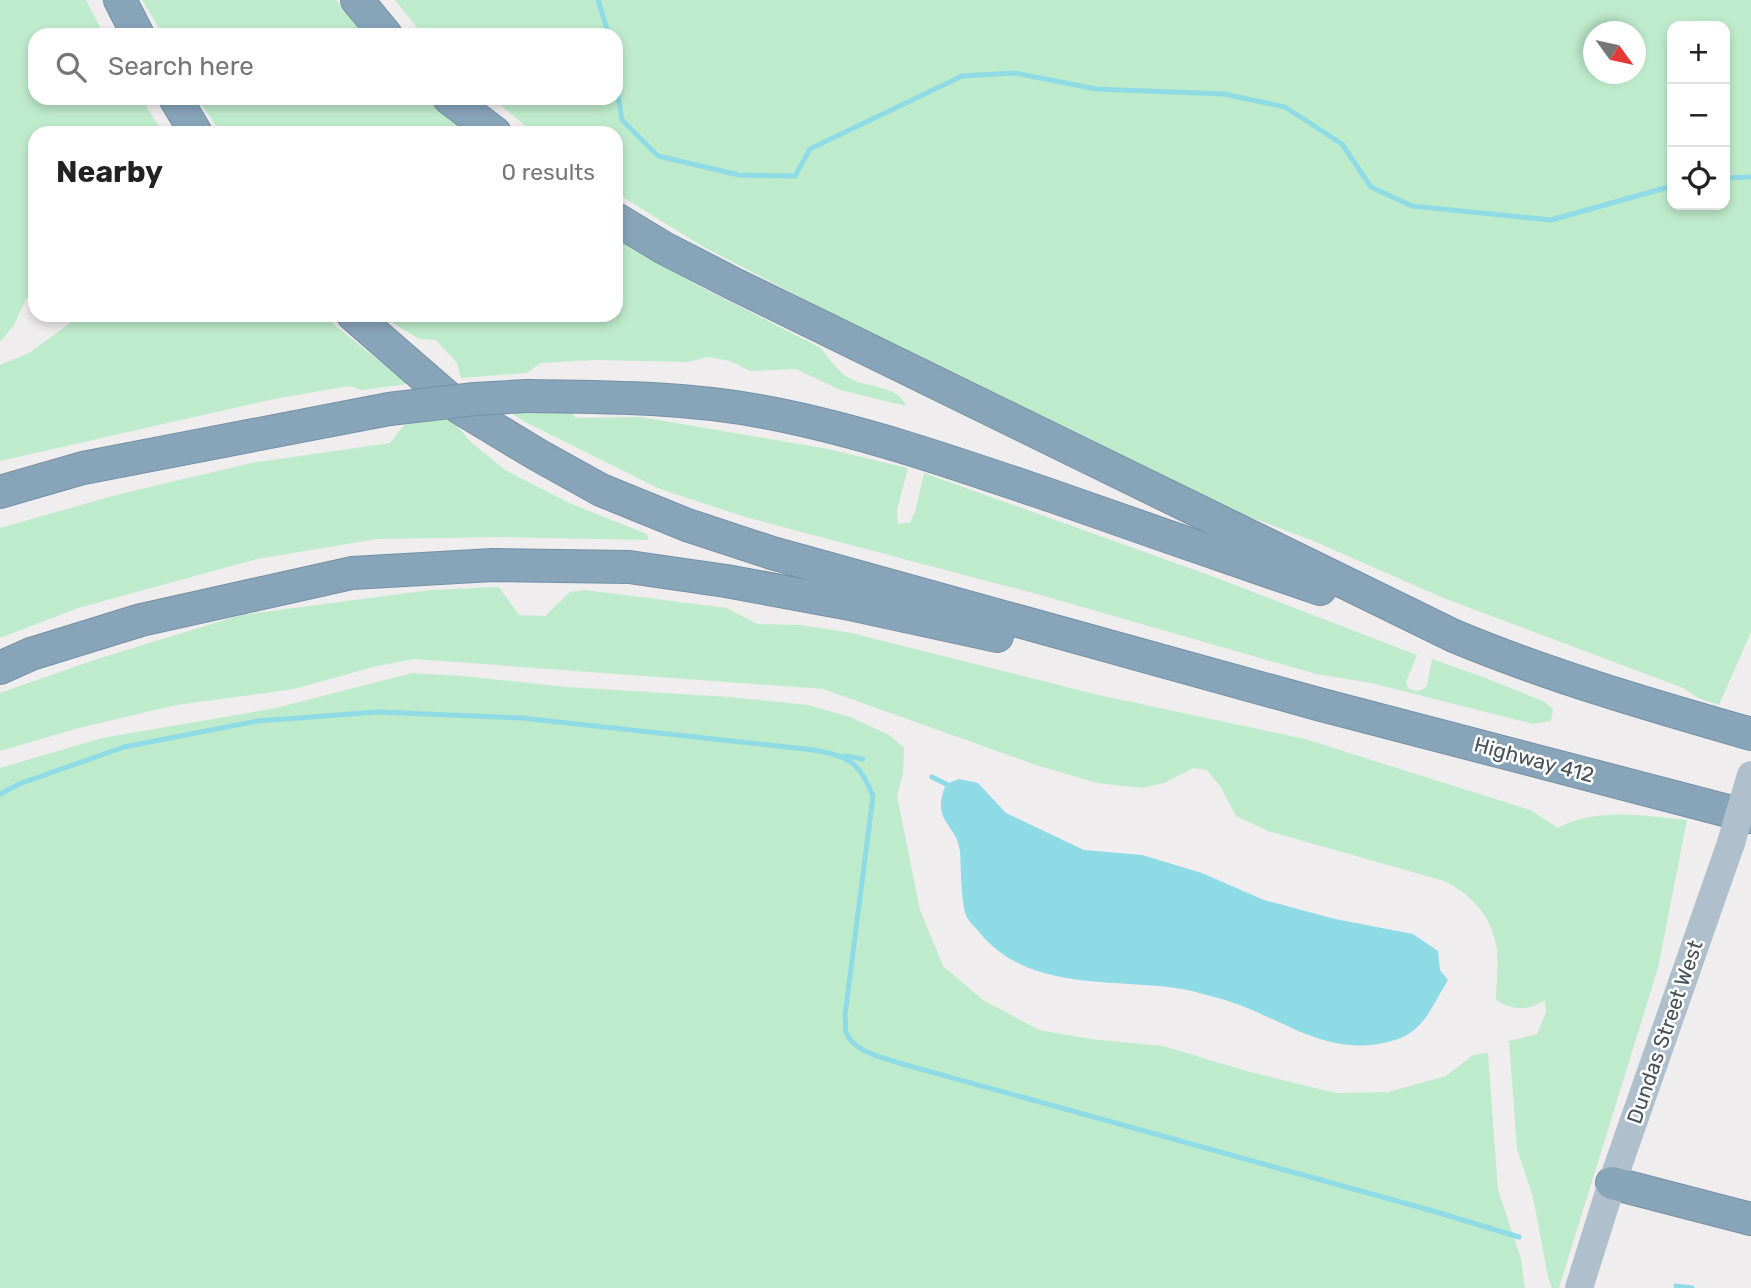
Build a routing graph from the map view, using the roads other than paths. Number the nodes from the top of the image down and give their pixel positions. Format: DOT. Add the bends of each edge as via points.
graph roads {
  1 [pos="120,0"];
  2 [pos="357,0"];
  3 [pos="134,28"];
  4 [pos="380,28"];
  5 [pos="179,105"];
  6 [pos="458,105"];
  7 [pos="192,126"];
  8 [pos="486,126"];
  9 [pos="623,223"];
  10 [pos="361,322"];
  11 [pos="0,492"];
  12 [pos="1454,636"];
  13 [pos="0,668"];
  14 [pos="1318,704"];
  15 [pos="1751,734"];
  16 [pos="1751,775"];
  17 [pos="1751,817"];
  18 [pos="1612,1183"];
  19 [pos="1751,1219"];
  20 [pos="1579,1288"];
  1 -- 3 [label="highway"];
  2 -- 4 [label="highway"];
  5 -- 7 [label="highway"];
  6 -- 8 [label="highway"];
  9 -- 12 [label="highway" via="733,284"];
  10 -- 14 [label="highway" via="460,408 601,490 675,520 772,553"];
  11 -- 12 [label="highway, bridge" via="83,468 389,410 527,396 694,401 855,433 978,471"];
  12 -- 15 [label="highway" via="1610,693"];
  13 -- 14 [label="highway" via="141,620 352,573 493,565 629,566 845,603"];
  14 -- 17 [label="highway, Highway 412"];
  16 -- 18 [label="main road, Dundas Street West, bridge"];
  18 -- 19 [label="highway"];
  18 -- 20 [label="main road, Dundas Street West"];
}
